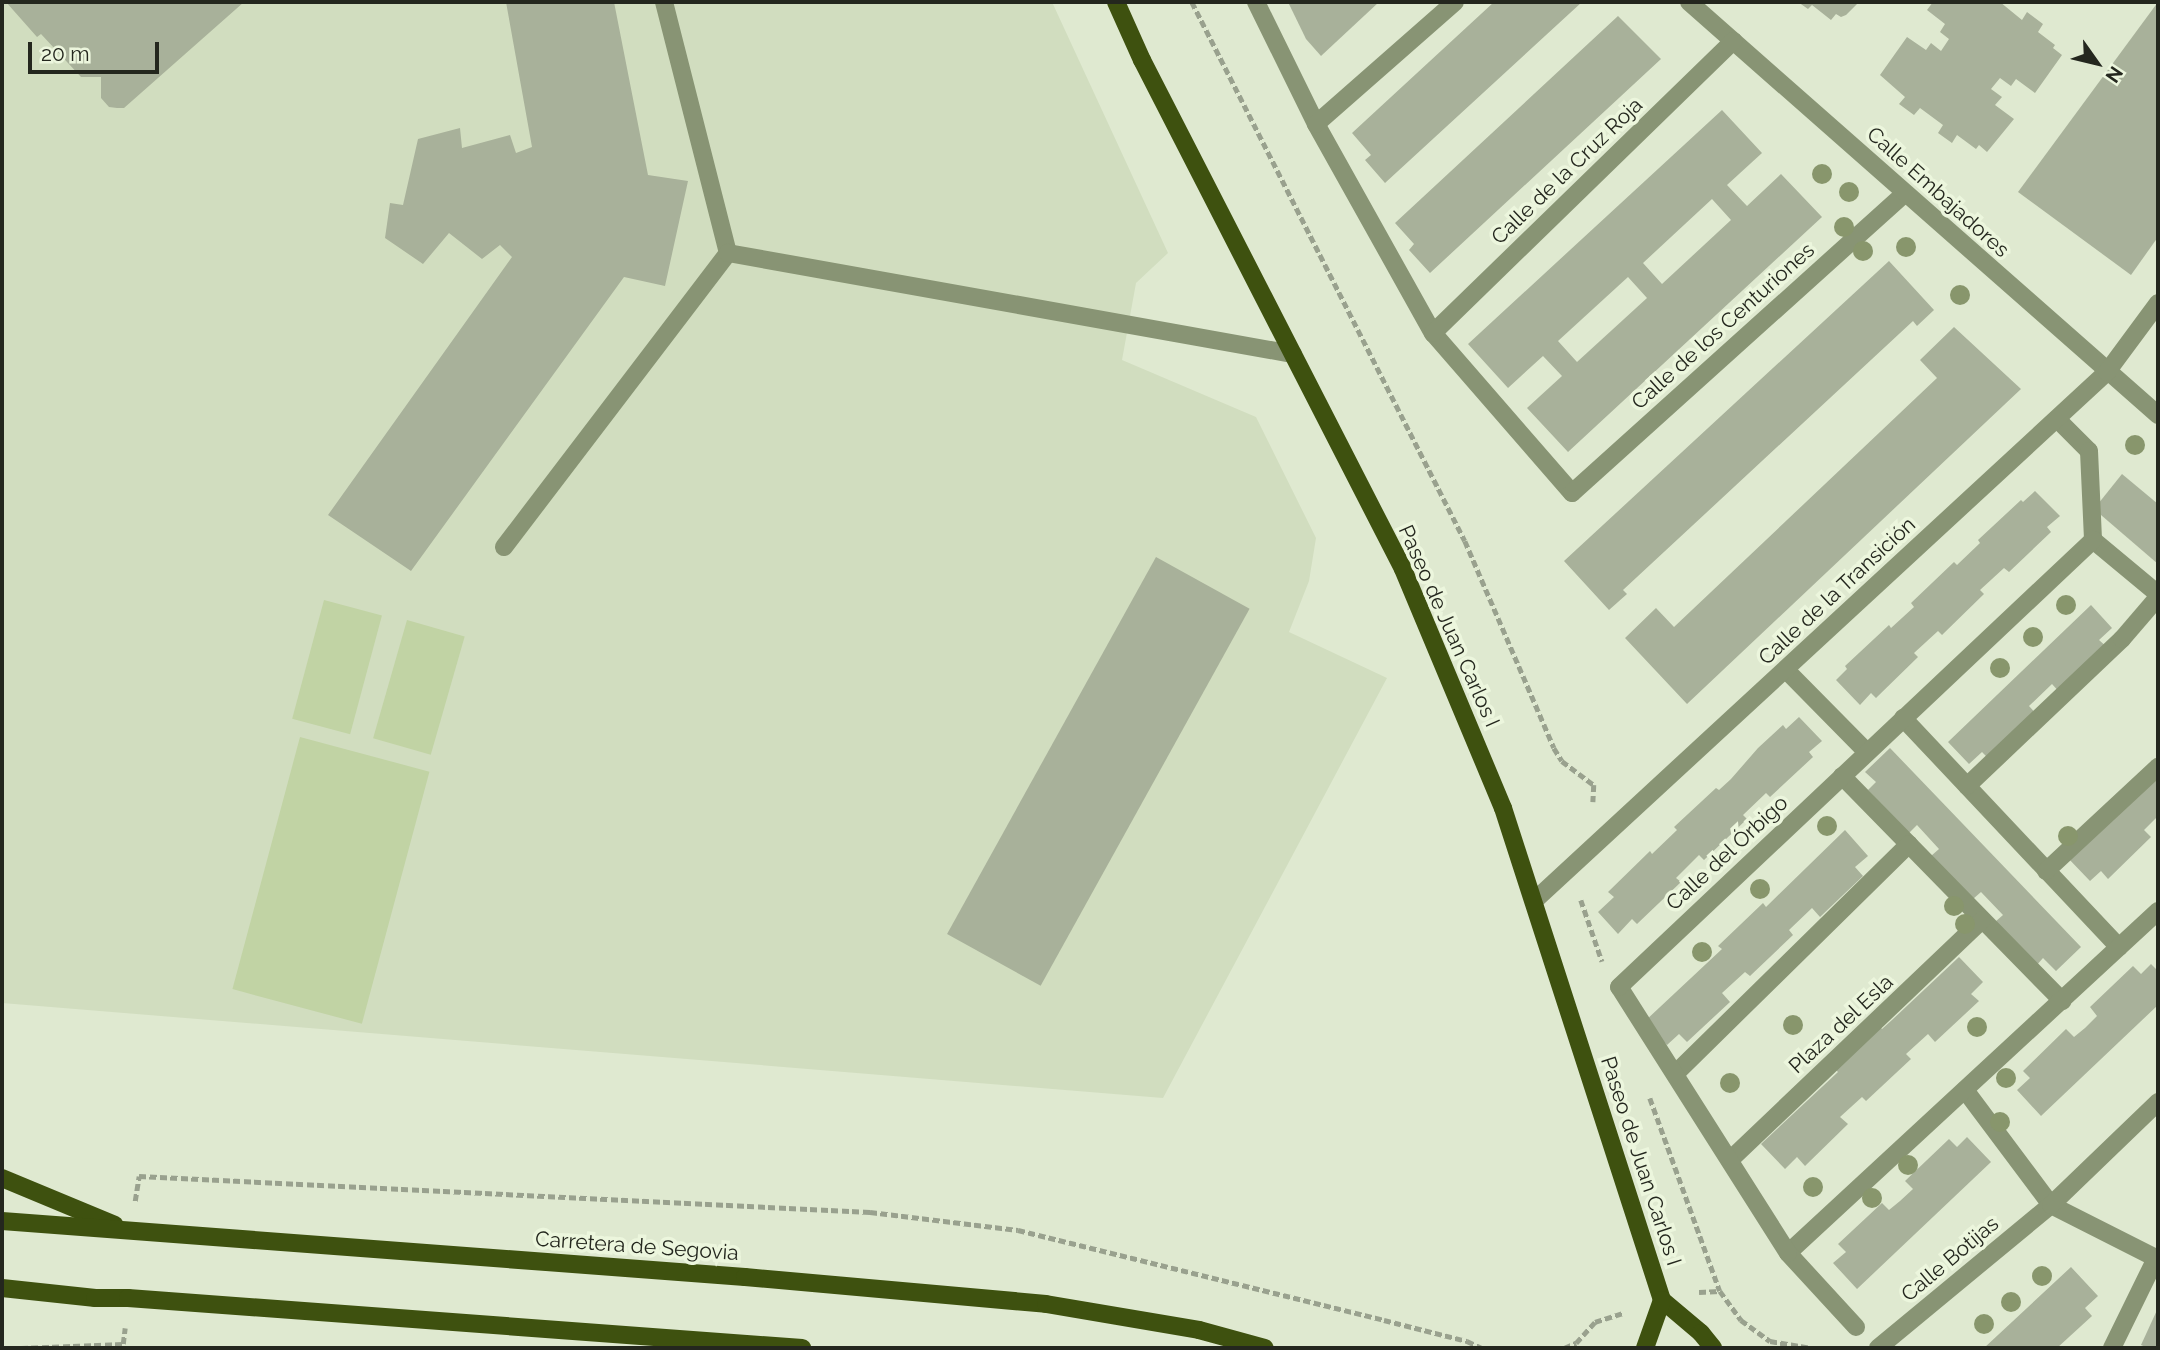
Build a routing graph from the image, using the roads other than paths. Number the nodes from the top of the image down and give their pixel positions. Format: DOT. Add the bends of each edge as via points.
graph roads {
  1 [pos="664,2"];
  2 [pos="1116,2"];
  3 [pos="1256,2"];
  4 [pos="1455,2"];
  5 [pos="1689,2"];
  6 [pos="1733,41"];
  7 [pos="1316,124"];
  8 [pos="1905,193"];
  9 [pos="728,253"];
  10 [pos="2158,303"];
  11 [pos="1433,333"];
  12 [pos="1293,354"];
  13 [pos="2107,372"];
  14 [pos="2158,415"];
  15 [pos="2057,419"];
  16 [pos="2093,540"];
  17 [pos="504,547"];
  18 [pos="2158,596"];
  19 [pos="1786,670"];
  20 [pos="1903,718"];
  21 [pos="1867,752"];
  22 [pos="2158,767"];
  23 [pos="1842,776"];
  24 [pos="1967,786"];
  25 [pos="1909,844"];
  26 [pos="2046,871"];
  27 [pos="1534,901"];
  28 [pos="2158,911"];
  29 [pos="1982,920"];
  30 [pos="2119,947"];
  31 [pos="2062,1001"];
  32 [pos="1675,1074"];
  33 [pos="1965,1090"];
  34 [pos="2158,1102"];
  35 [pos="1730,1160"];
  36 [pos="2,1178"];
  37 [pos="2051,1205"];
  38 [pos="2,1221"];
  39 [pos="131,1232"];
  40 [pos="1788,1253"];
  41 [pos="2157,1258"];
  42 [pos="2,1288"];
  43 [pos="1662,1300"];
  44 [pos="1856,1327"];
  45 [pos="803,1348"];
  46 [pos="1265,1348"];
  47 [pos="1645,1348"];
  48 [pos="1713,1348"];
  49 [pos="1878,1348"];
  50 [pos="2112,1348"];
  1 -- 9 [label="street"];
  2 -- 12 [label="main road, Paseo de Juan Carlos I"];
  3 -- 7 [label="street"];
  4 -- 7 [label="street"];
  5 -- 6 [label="street, Calle Embajadores"];
  6 -- 8 [label="street, Calle Embajadores"];
  6 -- 11 [label="street, Calle de la Cruz Roja"];
  7 -- 11 [label="street"];
  8 -- 11 [label="street, Calle de los Centuriones" via="1572,493"];
  8 -- 13 [label="street, Calle Embajadores"];
  9 -- 12 [label="street"];
  9 -- 17 [label="street"];
  10 -- 13 [label="street, Calle de la Transición"];
  12 -- 27 [label="main road, Paseo de Juan Carlos I" via="1403,569 1503,808"];
  13 -- 14 [label="street, Calle Embajadores"];
  13 -- 15 [label="street, Calle de la Transición"];
  15 -- 16 [label="street" via="2089,451"];
  15 -- 19 [label="street, Calle de la Transición"];
  16 -- 18 [label="street"];
  16 -- 20 [label="street, Calle del Órbigo"];
  18 -- 24 [label="street" via="2122,639"];
  19 -- 21 [label="street"];
  19 -- 27 [label="street, Calle de la Transición"];
  20 -- 21 [label="street, Calle del Órbigo"];
  20 -- 24 [label="street"];
  21 -- 23 [label="street, Calle del Órbigo"];
  22 -- 26 [label="street"];
  23 -- 25 [label="street"];
  23 -- 32 [label="street, Calle del Órbigo" via="1619,987"];
  24 -- 26 [label="street"];
  25 -- 29 [label="street"];
  25 -- 32 [label="street"];
  26 -- 30 [label="street"];
  27 -- 43 [label="main road, Paseo de Juan Carlos I"];
  28 -- 30 [label="street"];
  29 -- 31 [label="street"];
  29 -- 35 [label="street, Plaza del Esla"];
  30 -- 31 [label="street"];
  31 -- 33 [label="street"];
  32 -- 35 [label="street"];
  33 -- 37 [label="street"];
  33 -- 40 [label="street"];
  34 -- 37 [label="street, Calle Botijas"];
  35 -- 40 [label="street"];
  36 -- 39 [label="main road"];
  37 -- 41 [label="street"];
  37 -- 49 [label="street, Calle Botijas"];
  38 -- 39 [label="main road, Carretera de Segovia"];
  39 -- 46 [label="main road, Carretera de Segovia" via="1046,1304 1199,1330"];
  40 -- 44 [label="street"];
  41 -- 50 [label="street"];
  42 -- 45 [label="main road"];
  43 -- 47 [label="main road, Paseo de Juan Carlos I"];
  43 -- 48 [label="main road, Paseo de Juan Carlos I"];
}
